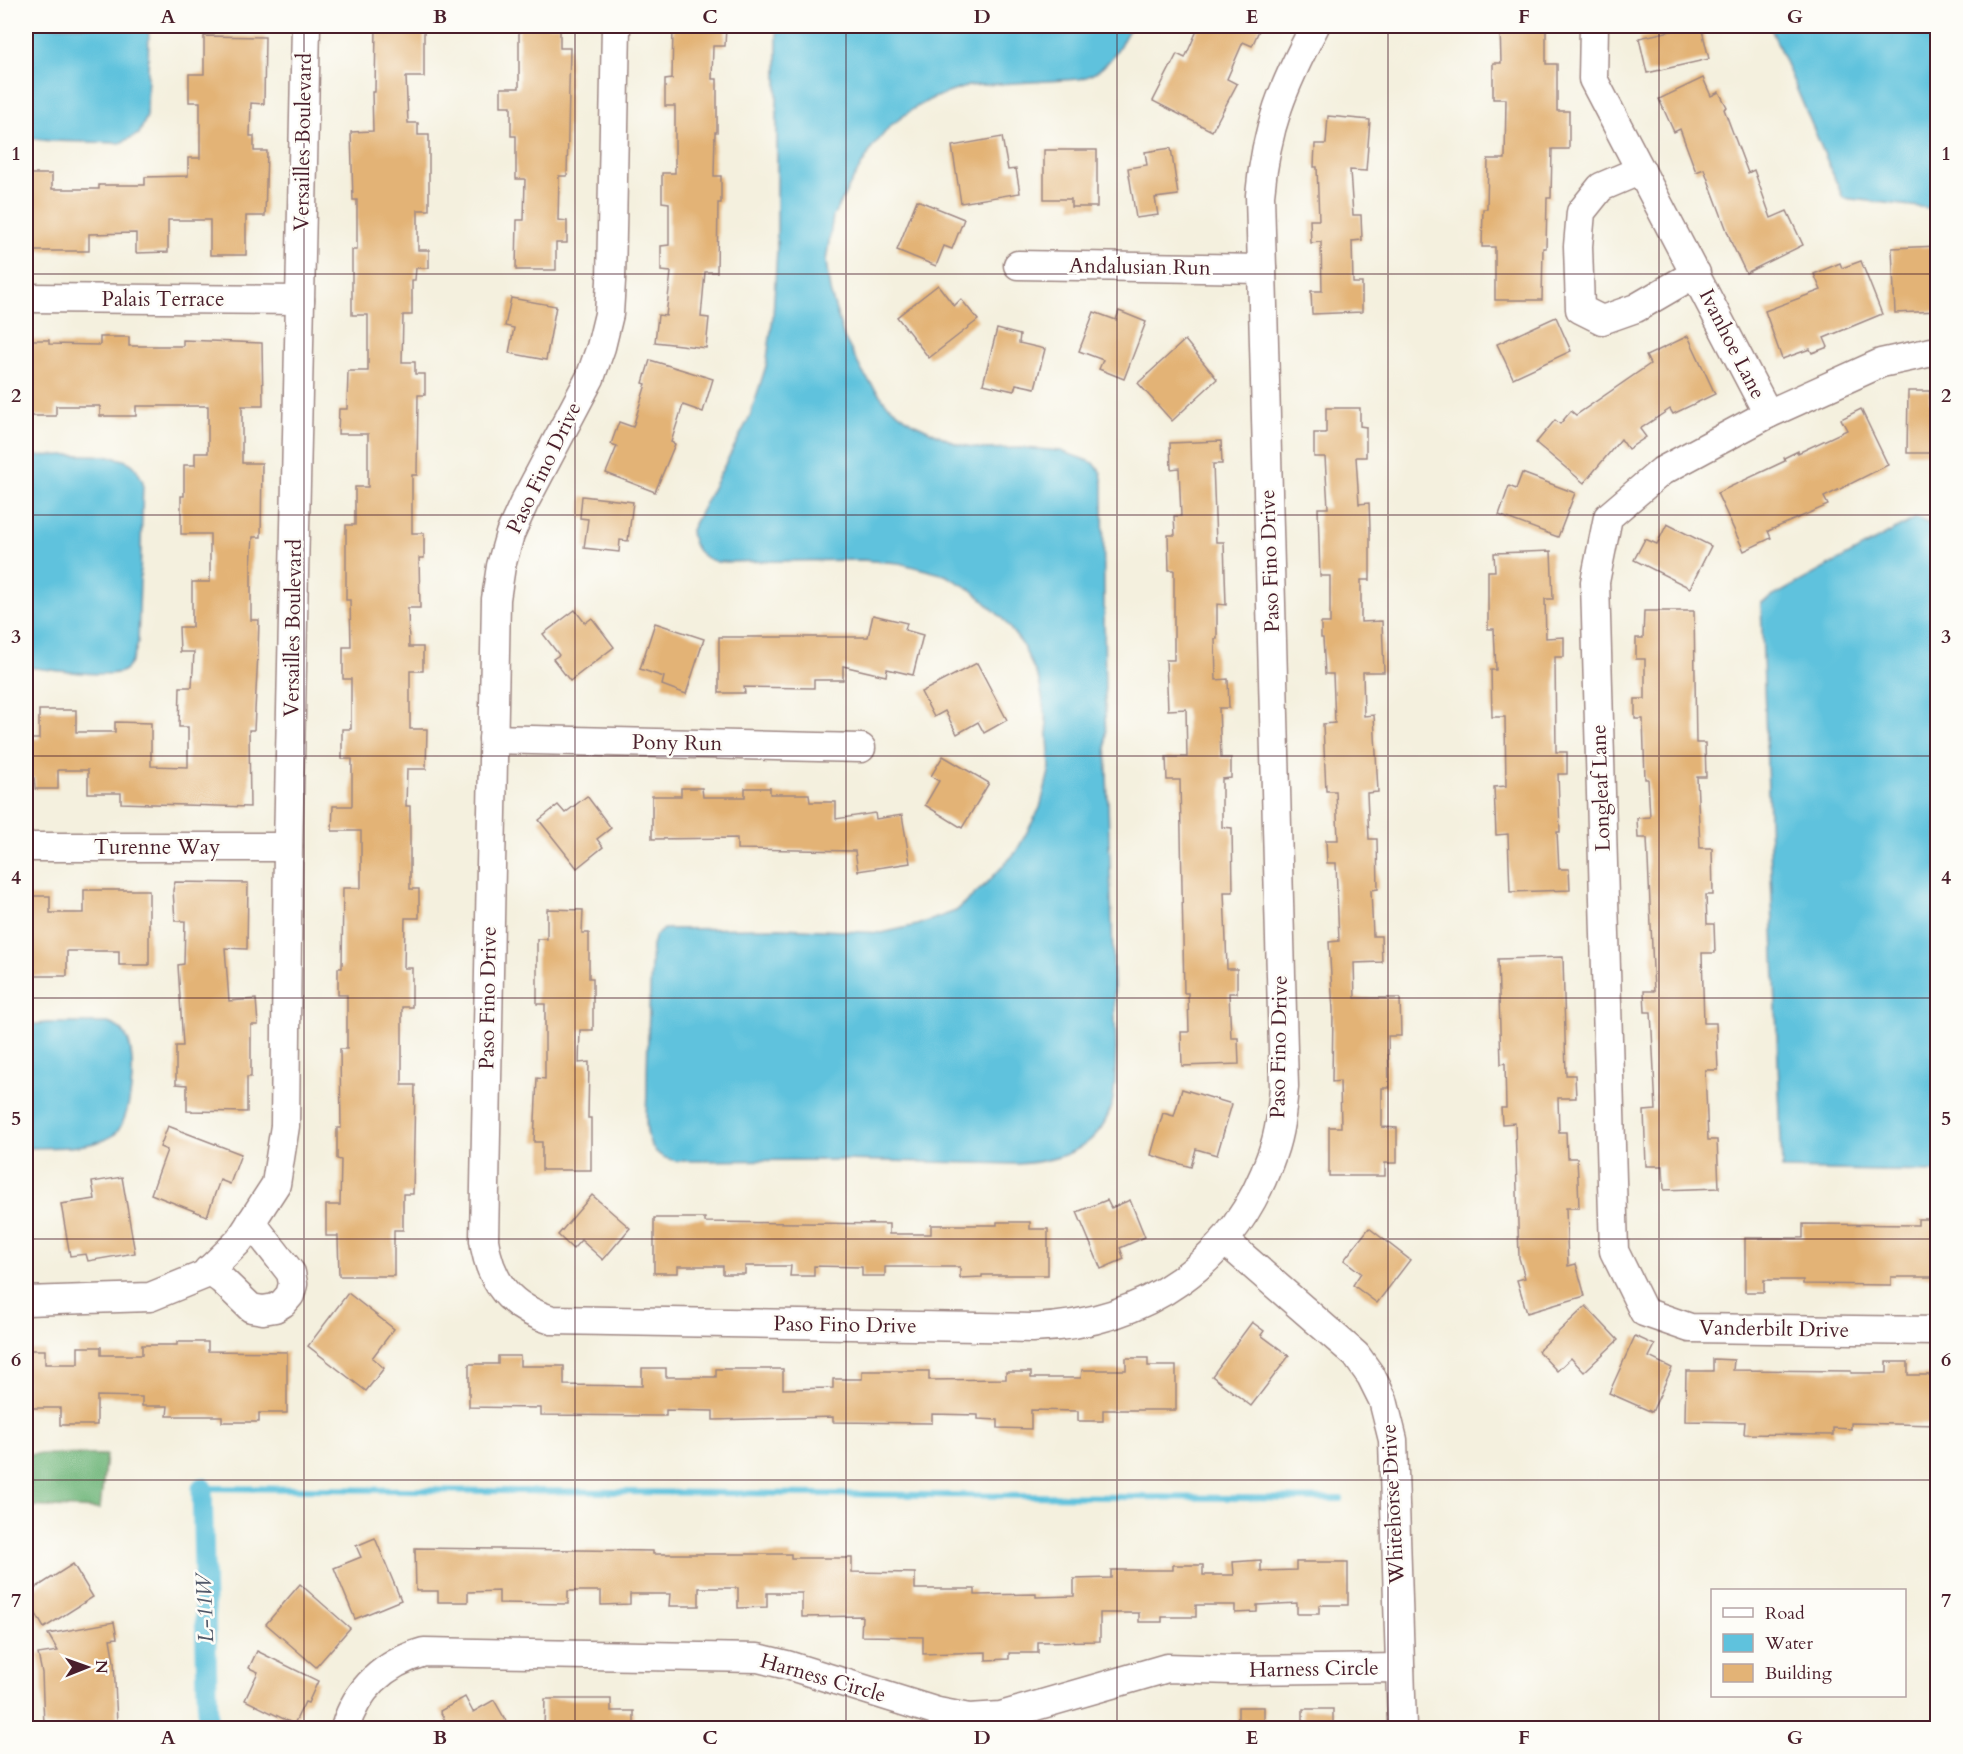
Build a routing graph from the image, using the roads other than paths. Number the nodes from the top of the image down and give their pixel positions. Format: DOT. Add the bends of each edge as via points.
graph roads {
  1 [pos="306,26"];
  2 [pos="615,26"];
  3 [pos="1315,26"];
  4 [pos="1594,26"];
  5 [pos="1641,170"];
  6 [pos="1018,265"];
  7 [pos="1262,269"];
  8 [pos="1696,273"];
  9 [pos="26,298"];
  10 [pos="300,300"];
  11 [pos="1938,354"];
  12 [pos="1768,414"];
  13 [pos="493,739"];
  14 [pos="861,748"];
  15 [pos="26,847"];
  16 [pos="288,847"];
  17 [pos="251,1222"];
  18 [pos="1224,1240"];
  19 [pos="1614,1251"];
  20 [pos="208,1270"];
  21 [pos="26,1301"];
  22 [pos="1938,1331"];
  23 [pos="1400,1668"];
  24 [pos="345,1728"];
  25 [pos="1402,1728"];
  1 -- 10 [label="street, Versailles Boulevard"];
  2 -- 13 [label="street, Paso Fino Drive" via="609,314 590,378 524,504 501,566 496,599"];
  3 -- 7 [label="street, Paso Fino Drive" via="1283,89 1271,126 1260,195"];
  4 -- 5 [label="street, Ivanhoe Lane" via="1593,79"];
  5 -- 8 [label="street, Ivanhoe Lane"];
  5 -- 8 [label="street, Ivanhoe Lane" via="1601,187 1581,212 1580,309 1602,320 1636,308"];
  6 -- 7 [label="street, Andalusian Run"];
  7 -- 18 [label="street, Paso Fino Drive" via="1284,1087 1281,1120 1261,1184"];
  8 -- 12 [label="street, Ivanhoe Lane"];
  9 -- 10 [label="street, Palais Terrace"];
  10 -- 16 [label="street, Versailles Boulevard"];
  11 -- 12 [label="street, Longleaf Lane" via="1881,363"];
  12 -- 19 [label="street, Longleaf Lane" via="1662,471 1608,517 1595,582"];
  13 -- 14 [label="street, Pony Run"];
  13 -- 18 [label="street, Paso Fino Drive" via="484,1240 495,1278 525,1309 552,1320 567,1321 1049,1327 1094,1320 1146,1302 1193,1271"];
  15 -- 16 [label="street, Turenne Way"];
  16 -- 17 [label="street, Versailles Boulevard" via="285,1126 276,1184"];
  17 -- 20 [label="street, Versailles Boulevard" via="239,1241"];
  17 -- 20 [label="street" via="291,1273 293,1284 283,1303 263,1310 250,1308"];
  18 -- 23 [label="street, Whitehorse Drive" via="1346,1345 1371,1376 1383,1400 1393,1440"];
  19 -- 22 [label="street, Vanderbilt Drive" via="1644,1312 1690,1328"];
  20 -- 21 [label="street, Versailles Boulevard" via="150,1297"];
  23 -- 24 [label="street, Harness Circle" via="1167,1668 1001,1716 969,1718 758,1658 424,1652 399,1661 376,1676 358,1697"];
  23 -- 25 [label="street, Whitehorse Drive"];
}
